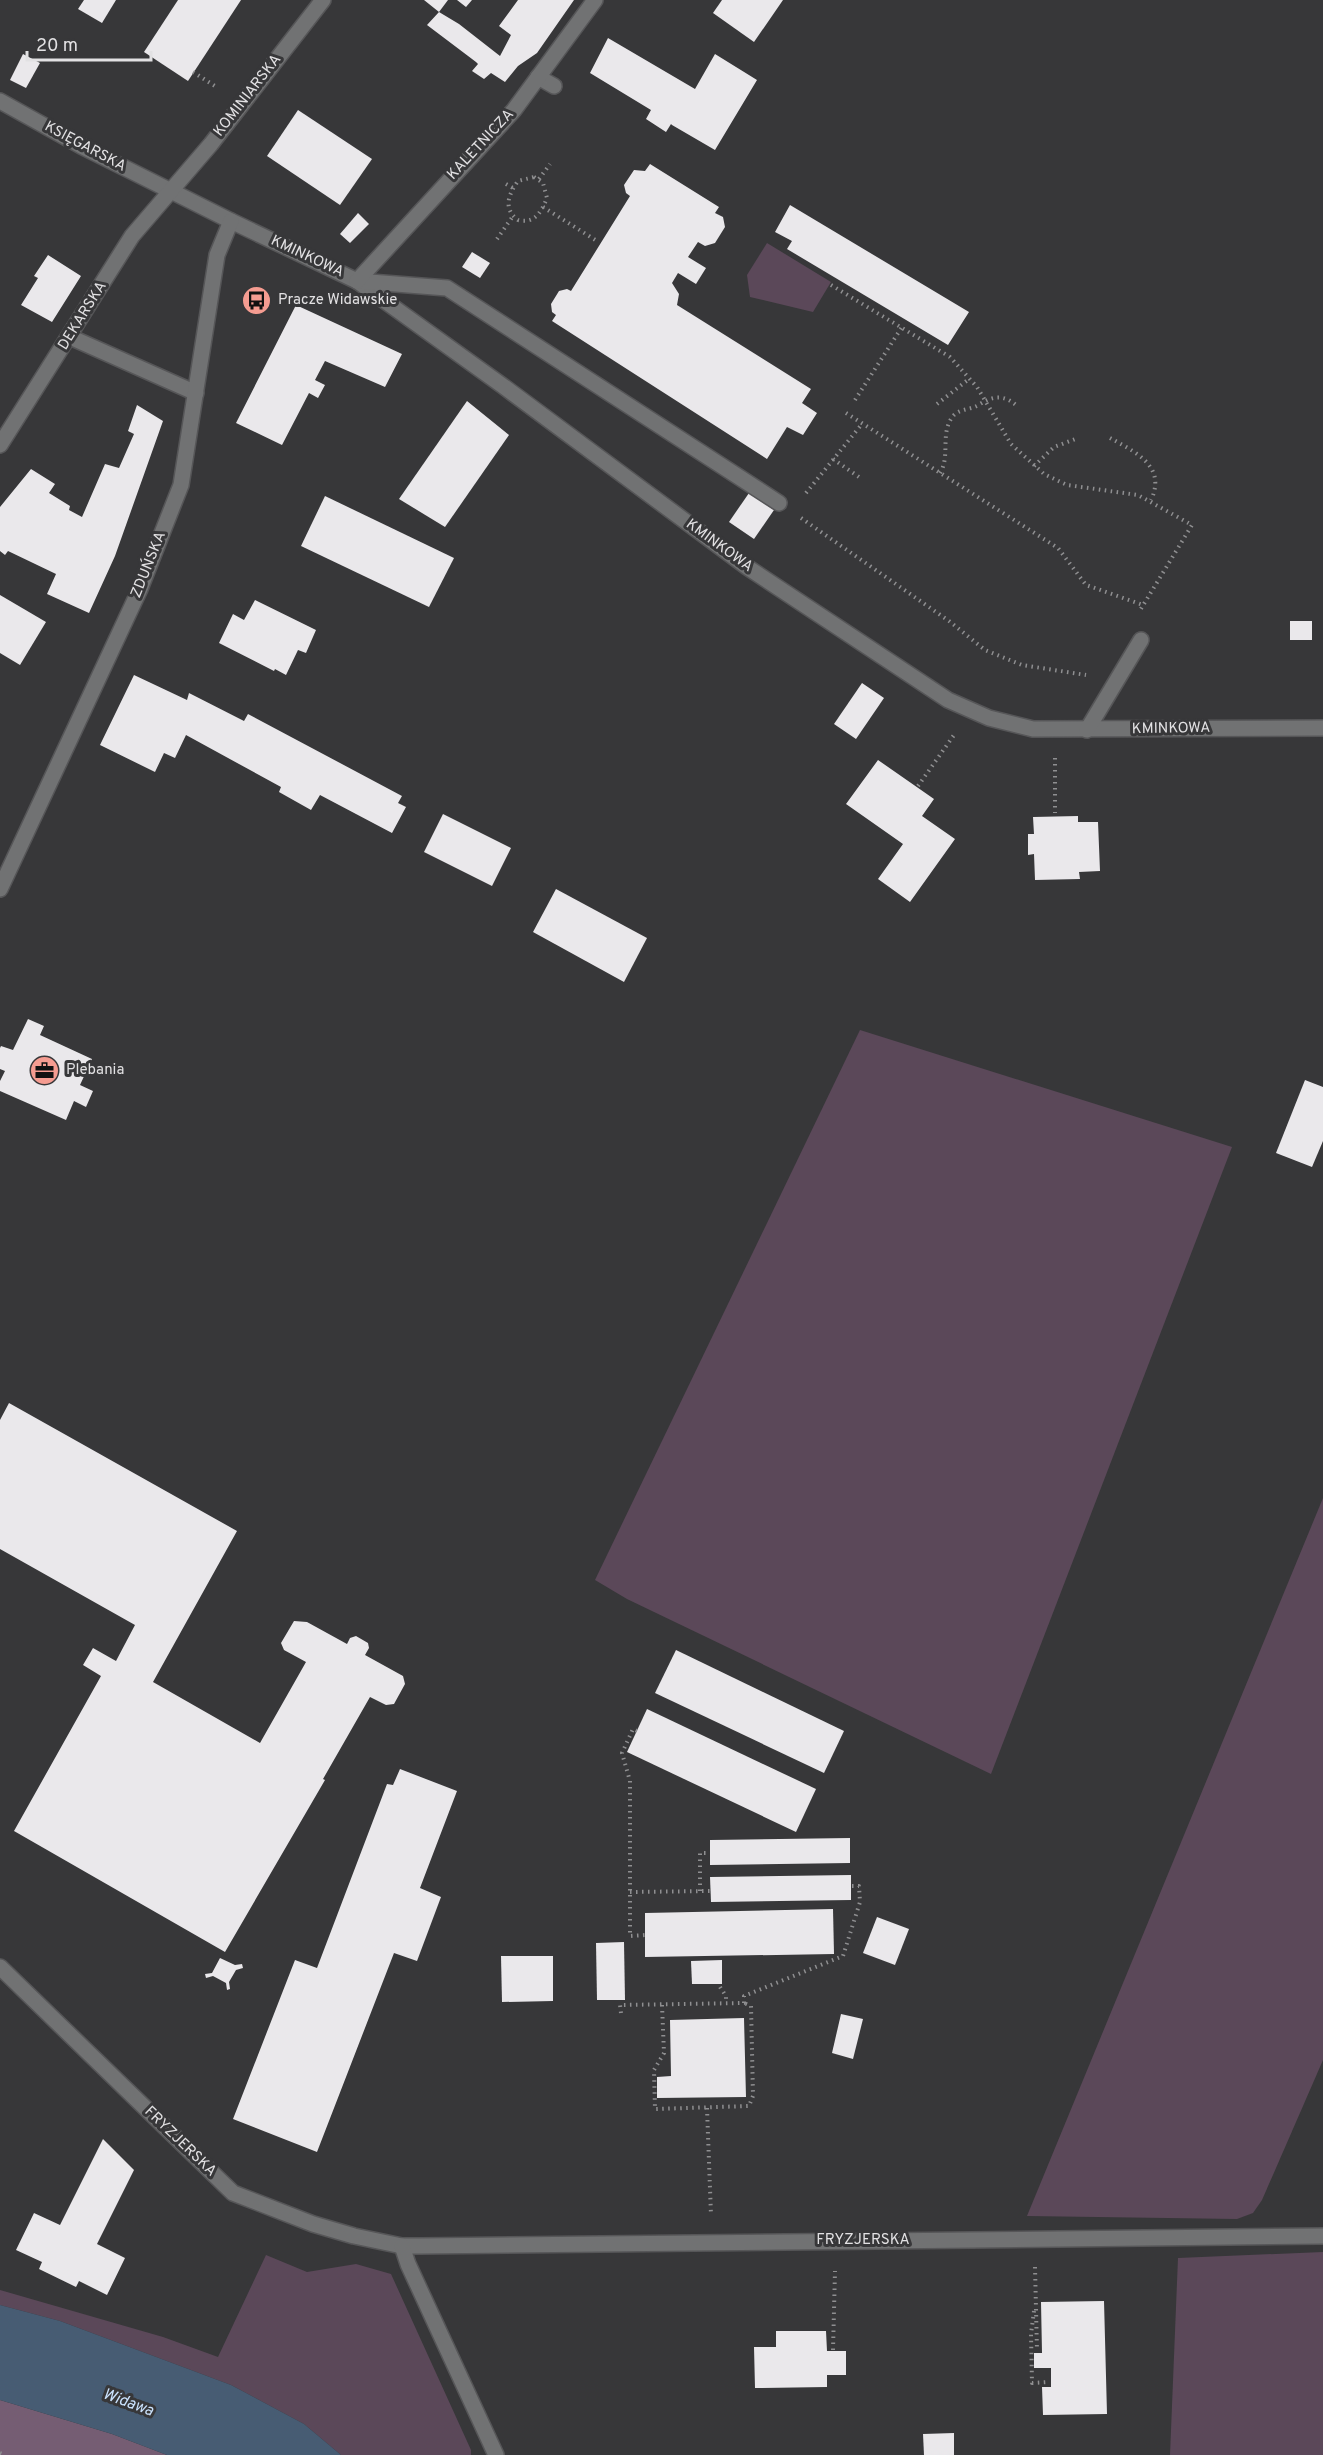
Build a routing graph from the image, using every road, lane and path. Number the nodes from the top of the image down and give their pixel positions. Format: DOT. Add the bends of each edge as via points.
graph roads {
  1 [pos="323,0"];
  2 [pos="595,0"];
  3 [pos="194,72"];
  4 [pos="538,77"];
  5 [pos="554,86"];
  6 [pos="224,92"];
  7 [pos="0,101"];
  8 [pos="550,164"];
  9 [pos="539,179"];
  10 [pos="506,184"];
  11 [pos="513,188"];
  12 [pos="170,191"];
  13 [pos="543,207"];
  14 [pos="513,216"];
  15 [pos="231,221"];
  16 [pos="496,239"];
  17 [pos="597,241"];
  18 [pos="357,280"];
  19 [pos="831,285"];
  20 [pos="902,327"];
  21 [pos="70,337"];
  22 [pos="969,379"];
  23 [pos="195,393"];
  24 [pos="855,400"];
  25 [pos="985,400"];
  26 [pos="937,404"];
  27 [pos="1017,406"];
  28 [pos="846,413"];
  29 [pos="862,424"];
  30 [pos="1078,438"];
  31 [pos="1110,438"];
  32 [pos="0,445"];
  33 [pos="833,459"];
  34 [pos="1034,466"];
  35 [pos="940,473"];
  36 [pos="859,477"];
  37 [pos="806,494"];
  38 [pos="1151,500"];
  39 [pos="785,507"];
  40 [pos="1143,605"];
  41 [pos="1138,614"];
  42 [pos="1141,640"];
  43 [pos="1089,676"];
  44 [pos="972,710"];
  45 [pos="1323,728"];
  46 [pos="1055,730"];
  47 [pos="1087,730"];
  48 [pos="918,786"];
  49 [pos="1055,813"];
  50 [pos="0,889"];
  51 [pos="637,1731"];
  52 [pos="710,1853"];
  53 [pos="851,1887"];
  54 [pos="700,1891"];
  55 [pos="711,1891"];
  56 [pos="630,1892"];
  57 [pos="645,1935"];
  58 [pos="0,1967"];
  59 [pos="720,1987"];
  60 [pos="726,2003"];
  61 [pos="744,2003"];
  62 [pos="662,2005"];
  63 [pos="621,2013"];
  64 [pos="707,2108"];
  65 [pos="1323,2236"];
  66 [pos="836,2240"];
  67 [pos="1034,2240"];
  68 [pos="711,2242"];
  69 [pos="402,2246"];
  70 [pos="1036,2298"];
  71 [pos="833,2350"];
  72 [pos="1037,2351"];
  73 [pos="1049,2382"];
  74 [pos="0,2452"];
  75 [pos="5,2455"];
  76 [pos="496,2455"];
  1 -- 12 [label="street, KOMINIARSKA"];
  2 -- 4 [label="street, KALETNICZA"];
  3 -- 6 [label="path"];
  4 -- 5 [label="street"];
  4 -- 18 [label="street, KALETNICZA" via="514,110"];
  7 -- 12 [label="street, KSIĘGARSKA"];
  8 -- 9 [label="path"];
  9 -- 11 [label="path" via="522,178"];
  9 -- 13 [label="path" via="547,193"];
  10 -- 11 [label="path"];
  11 -- 14 [label="path" via="508,206"];
  12 -- 15 [label="street, KMINKOWA"];
  12 -- 21 [label="street, DEKARSKA" via="132,236"];
  13 -- 14 [label="path" via="529,221"];
  13 -- 17 [label="path"];
  14 -- 16 [label="path"];
  15 -- 18 [label="street, KMINKOWA"];
  15 -- 23 [label="street, ZDUŃSKA" via="217,255"];
  18 -- 39 [label="street" via="447,288"];
  18 -- 44 [label="street, KMINKOWA" via="747,567 948,700"];
  19 -- 20 [label="path"];
  20 -- 22 [label="path" via="950,357"];
  20 -- 24 [label="path"];
  21 -- 23 [label="street"];
  21 -- 32 [label="street, DEKARSKA"];
  22 -- 25 [label="path"];
  22 -- 26 [label="path"];
  23 -- 50 [label="street, ZDUŃSKA" via="181,485 140,589"];
  25 -- 27 [label="path" via="1005,397"];
  25 -- 34 [label="path" via="1011,444"];
  25 -- 35 [label="path" via="956,413 950,420"];
  28 -- 29 [label="path"];
  29 -- 33 [label="path"];
  29 -- 35 [label="path"];
  30 -- 34 [label="path" via="1054,447"];
  31 -- 38 [label="path" via="1146,460 1155,481"];
  33 -- 36 [label="path"];
  33 -- 37 [label="path"];
  34 -- 38 [label="path" via="1067,485"];
  35 -- 40 [label="path" via="1058,548 1086,585"];
  38 -- 40 [label="path" via="1192,525"];
  39 -- 43 [label="path" via="985,650 1022,665"];
  40 -- 41 [label="path"];
  42 -- 47 [label="street"];
  44 -- 46 [label="street, KMINKOWA" via="1012,724"];
  44 -- 48 [label="path"];
  45 -- 47 [label="street, KMINKOWA"];
  46 -- 47 [label="street, KMINKOWA"];
  46 -- 49 [label="path"];
  51 -- 56 [label="path" via="633,1729 622,1753 630,1781"];
  52 -- 54 [label="path" via="700,1853"];
  53 -- 61 [label="path" via="859,1886 860,1902 843,1956 744,1996"];
  54 -- 55 [label="path"];
  54 -- 56 [label="path"];
  56 -- 57 [label="path" via="630,1936"];
  58 -- 69 [label="street, FRYZJERSKA" via="233,2193 314,2224"];
  59 -- 60 [label="path"];
  60 -- 61 [label="path"];
  60 -- 62 [label="path"];
  61 -- 64 [label="path" via="751,2006 752,2103 746,2108"];
  62 -- 63 [label="path" via="620,2005"];
  62 -- 64 [label="path" via="663,2053 654,2070 655,2109"];
  64 -- 68 [label="path"];
  65 -- 67 [label="street, FRYZJERSKA"];
  66 -- 67 [label="street, FRYZJERSKA"];
  66 -- 68 [label="street, FRYZJERSKA"];
  66 -- 71 [label="path"];
  67 -- 70 [label="path"];
  68 -- 69 [label="street, FRYZJERSKA"];
  69 -- 76 [label="street"];
  70 -- 72 [label="path"];
  70 -- 73 [label="path" via="1031,2334 1032,2383"];
  74 -- 75 [label="path"];
}
